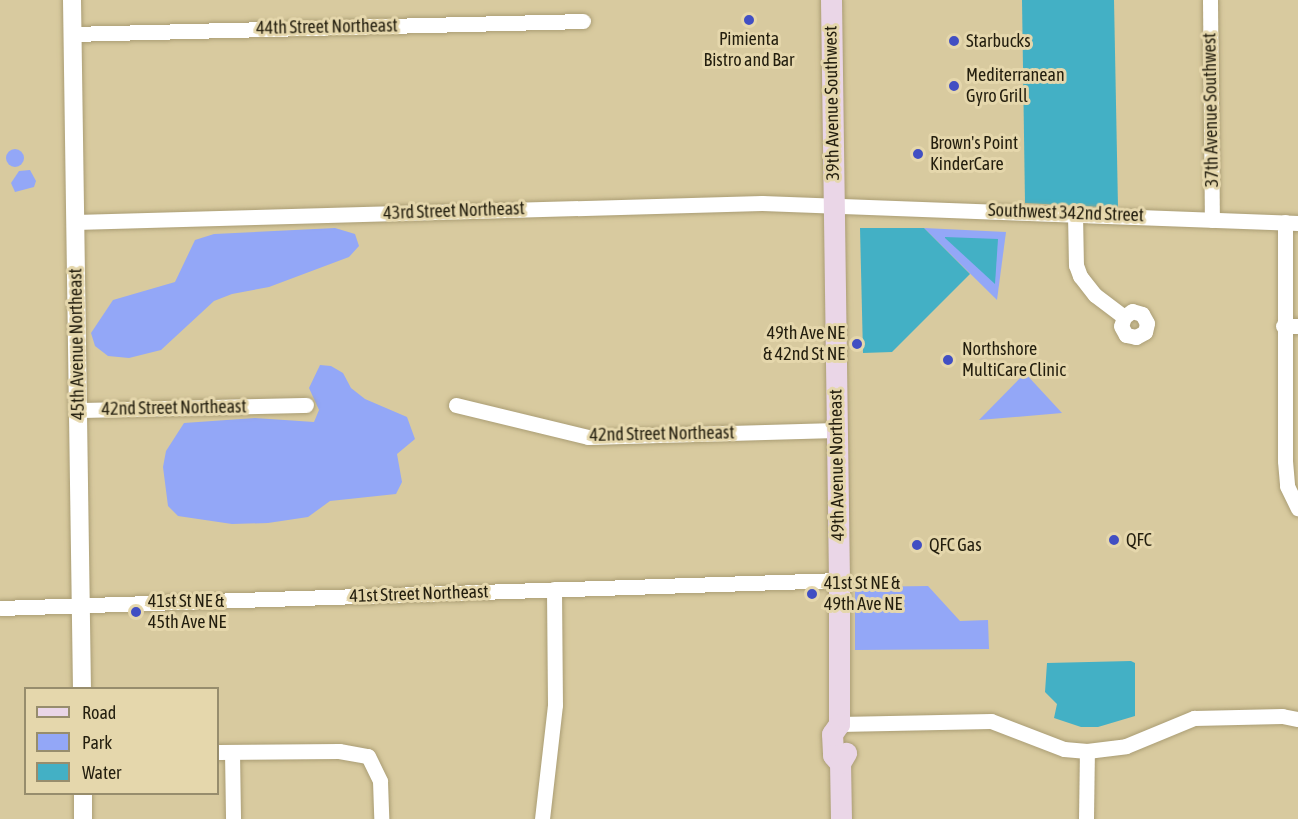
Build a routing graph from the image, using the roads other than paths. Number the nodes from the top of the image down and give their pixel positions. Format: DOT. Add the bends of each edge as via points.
graph roads {
  1 [pos="72,0"];
  2 [pos="831,0"];
  3 [pos="1210,0"];
  4 [pos="584,21"];
  5 [pos="71,34"];
  6 [pos="833,206"];
  7 [pos="1075,213"];
  8 [pos="1212,220"];
  9 [pos="75,222"];
  10 [pos="1291,223"];
  11 [pos="1124,317"];
  12 [pos="1290,326"];
  13 [pos="306,405"];
  14 [pos="456,405"];
  15 [pos="78,410"];
  16 [pos="836,430"];
  17 [pos="1298,509"];
  18 [pos="839,580"];
  19 [pos="554,589"];
  20 [pos="81,607"];
  21 [pos="0,608"];
  22 [pos="82,687"];
  23 [pos="1298,719"];
  24 [pos="839,724"];
  25 [pos="1087,751"];
  26 [pos="225,752"];
  27 [pos="83,795"];
  28 [pos="83,819"];
  29 [pos="232,819"];
  30 [pos="381,819"];
  31 [pos="542,819"];
  32 [pos="841,819"];
  33 [pos="1086,819"];
  1 -- 5 [label="street, 45th Avenue Northeast"];
  2 -- 6 [label="main road, 39th Avenue Southwest"];
  3 -- 8 [label="street, 37th Avenue Southwest"];
  4 -- 5 [label="street, 44th Street Northeast"];
  5 -- 9 [label="street, 45th Avenue Northeast"];
  6 -- 7 [label="street, Southwest 342nd Street"];
  6 -- 9 [label="street, 43rd Street Northeast" via="752,203"];
  6 -- 16 [label="main road, 49th Avenue Northeast"];
  7 -- 8 [label="street, Southwest 342nd Street"];
  7 -- 11 [label="street" via="1076,265 1080,276 1095,296"];
  8 -- 10 [label="street, Southwest 342nd Street"];
  9 -- 15 [label="street, 45th Avenue Northeast"];
  10 -- 12 [label="street"];
  12 -- 17 [label="street" via="1285,461 1287,486"];
  13 -- 15 [label="street, 42nd Street Northeast"];
  14 -- 16 [label="street, 42nd Street Northeast" via="588,438"];
  15 -- 20 [label="street, 45th Avenue Northeast"];
  16 -- 18 [label="main road, 49th Avenue Northeast"];
  18 -- 19 [label="street, 41st Street Northeast"];
  18 -- 24 [label="main road, 49th Avenue Northeast"];
  19 -- 20 [label="street, 41st Street Northeast"];
  19 -- 31 [label="street" via="555,705"];
  20 -- 21 [label="street, 41st Street Northeast"];
  20 -- 22 [label="street, 45th Avenue Northeast"];
  23 -- 25 [label="street" via="1194,718 1126,746"];
  24 -- 25 [label="street" via="991,720 1064,749"];
  24 -- 32 [label="main road, 49th Avenue Northeast" via="845,733 846,754 840,763"];
  25 -- 33 [label="street"];
  26 -- 29 [label="street"];
  26 -- 30 [label="street" via="339,752 368,756 380,781"];
  27 -- 28 [label="street"];
}
